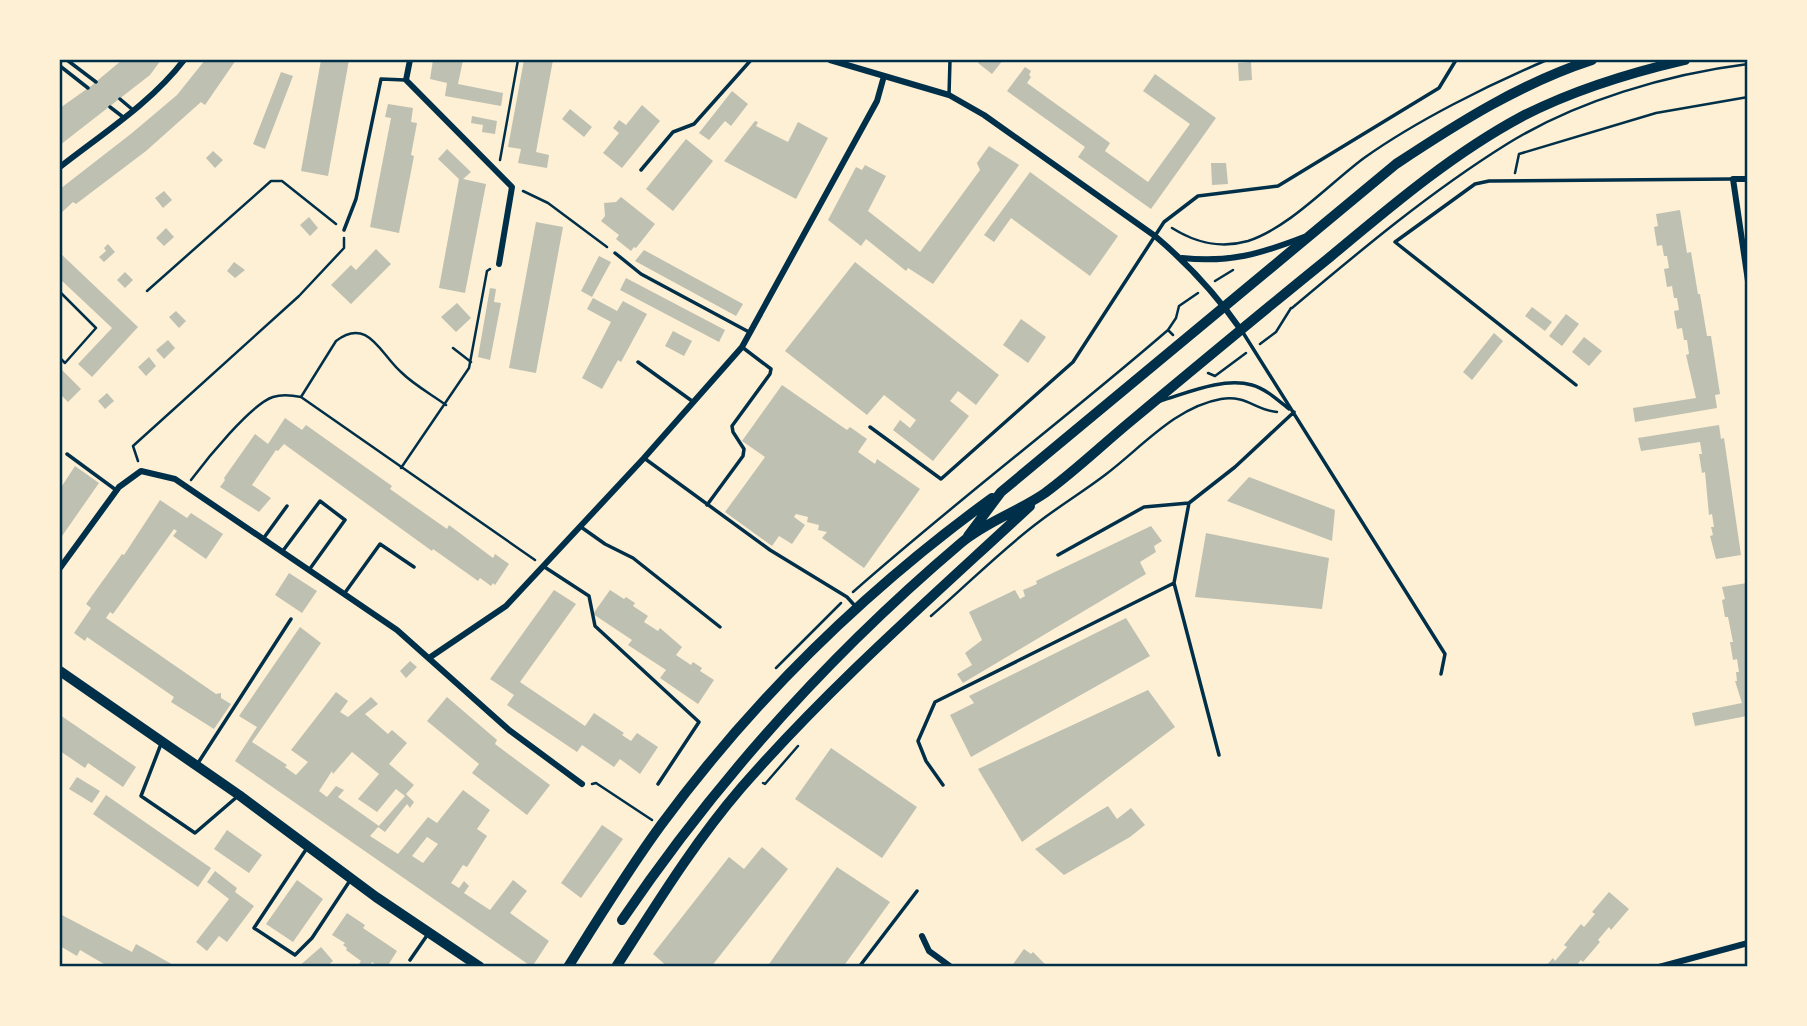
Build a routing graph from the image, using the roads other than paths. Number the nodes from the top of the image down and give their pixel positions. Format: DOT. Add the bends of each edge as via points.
graph roads {
  1 [pos="67,60"];
  2 [pos="184,60"];
  3 [pos="411,60"];
  4 [pos="751,60"];
  5 [pos="830,60"];
  6 [pos="950,60"];
  7 [pos="1456,60"];
  8 [pos="1592,60"];
  9 [pos="1685,60"];
  10 [pos="60,66"];
  11 [pos="884,76"];
  12 [pos="406,80"];
  13 [pos="96,82"];
  14 [pos="88,88"];
  15 [pos="949,95"];
  16 [pos="120,99"];
  17 [pos="110,107"];
  18 [pos="133,110"];
  19 [pos="123,117"];
  20 [pos="60,167"];
  21 [pos="641,170"];
  22 [pos="1733,179"];
  23 [pos="1748,179"];
  24 [pos="344,230"];
  25 [pos="1155,236"];
  26 [pos="1306,237"];
  27 [pos="615,253"];
  28 [pos="1181,258"];
  29 [pos="499,264"];
  30 [pos="1748,281"];
  31 [pos="1224,306"];
  32 [pos="1241,330"];
  33 [pos="751,333"];
  34 [pos="742,347"];
  35 [pos="638,362"];
  36 [pos="1576,385"];
  37 [pos="694,403"];
  38 [pos="1151,404"];
  39 [pos="1294,412"];
  40 [pos="870,426"];
  41 [pos="67,454"];
  42 [pos="644,458"];
  43 [pos="118,489"];
  44 [pos="1001,492"];
  45 [pos="1044,493"];
  46 [pos="1189,502"];
  47 [pos="707,505"];
  48 [pos="287,506"];
  49 [pos="581,527"];
  50 [pos="263,539"];
  51 [pos="965,539"];
  52 [pos="282,552"];
  53 [pos="1058,555"];
  54 [pos="543,566"];
  55 [pos="414,567"];
  56 [pos="60,568"];
  57 [pos="309,570"];
  58 [pos="1174,583"];
  59 [pos="344,594"];
  60 [pos="858,609"];
  61 [pos="291,619"];
  62 [pos="720,627"];
  63 [pos="429,657"];
  64 [pos="60,671"];
  65 [pos="1441,674"];
  66 [pos="162,742"];
  67 [pos="1219,755"];
  68 [pos="196,765"];
  69 [pos="582,784"];
  70 [pos="657,784"];
  71 [pos="943,785"];
  72 [pos="239,795"];
  73 [pos="308,846"];
  74 [pos="351,878"];
  75 [pos="916,891"];
  76 [pos="622,920"];
  77 [pos="429,932"];
  78 [pos="922,936"];
  79 [pos="1748,943"];
  80 [pos="410,960"];
  81 [pos="480,967"];
  82 [pos="568,967"];
  83 [pos="616,967"];
  84 [pos="859,967"];
  85 [pos="951,967"];
  86 [pos="1659,967"];
  1 -- 13 [label="lane"];
  2 -- 18 [label="street"];
  3 -- 12 [label="street"];
  4 -- 21 [label="lane" via="694,124 673,132"];
  5 -- 11 [label="street"];
  6 -- 15 [label="lane"];
  7 -- 25 [label="lane" via="1439,88 1278,186 1198,196 1164,222"];
  8 -- 26 [label="main road" via="1521,88 1447,130 1396,164"];
  9 -- 32 [label="main road" via="1574,93 1461,153"];
  10 -- 14 [label="lane"];
  11 -- 15 [label="street"];
  11 -- 33 [label="street" via="877,101"];
  12 -- 24 [label="lane" via="381,79 356,199"];
  12 -- 29 [label="street" via="512,187"];
  15 -- 25 [label="street"];
  16 -- 18 [label="lane"];
  17 -- 19 [label="lane"];
  18 -- 19 [label="street"];
  19 -- 20 [label="street"];
  22 -- 23 [label="street"];
  22 -- 30 [label="street"];
  22 -- 36 [label="lane" via="1489,181 1475,184 1395,242"];
  25 -- 28 [label="street"];
  25 -- 40 [label="lane" via="1073,362 941,479"];
  26 -- 28 [label="street" via="1237,258"];
  26 -- 31 [label="main road"];
  27 -- 33 [label="lane" via="641,274"];
  28 -- 31 [label="street"];
  31 -- 32 [label="street"];
  31 -- 44 [label="main road"];
  32 -- 38 [label="main road"];
  32 -- 39 [label="lane"];
  33 -- 34 [label="street"];
  34 -- 37 [label="street"];
  34 -- 47 [label="lane" via="771,369 732,426 743,456"];
  35 -- 37 [label="lane"];
  37 -- 42 [label="street"];
  38 -- 39 [label="lane" via="1234,383 1269,393"];
  38 -- 45 [label="main road"];
  39 -- 46 [label="lane"];
  39 -- 65 [label="lane" via="1446,654"];
  41 -- 43 [label="lane"];
  42 -- 47 [label="lane"];
  42 -- 49 [label="street"];
  43 -- 50 [label="street" via="141,471 174,479"];
  43 -- 56 [label="street"];
  44 -- 51 [label="main road"];
  44 -- 60 [label="main road" via="919,553"];
  45 -- 51 [label="main road"];
  45 -- 83 [label="main road" via="812,710 682,865"];
  46 -- 53 [label="lane" via="1144,507"];
  46 -- 58 [label="lane"];
  47 -- 60 [label="lane" via="769,550 847,597"];
  48 -- 50 [label="lane"];
  49 -- 54 [label="street"];
  49 -- 62 [label="lane" via="633,558"];
  50 -- 52 [label="street"];
  51 -- 76 [label="main road" via="870,624 793,702 685,829"];
  52 -- 57 [label="street"];
  52 -- 57 [label="lane" via="320,501 345,520"];
  54 -- 63 [label="street" via="506,606"];
  54 -- 70 [label="lane" via="589,596 594,626 699,722"];
  55 -- 59 [label="lane" via="380,544"];
  57 -- 59 [label="street"];
  58 -- 67 [label="lane"];
  58 -- 71 [label="lane" via="934,702 918,741"];
  59 -- 63 [label="street"];
  60 -- 82 [label="main road" via="746,720 660,826"];
  61 -- 68 [label="lane"];
  63 -- 69 [label="street" via="509,730"];
  64 -- 66 [label="main road"];
  66 -- 68 [label="main road"];
  66 -- 72 [label="lane" via="141,796 195,833"];
  68 -- 72 [label="main road"];
  72 -- 73 [label="main road"];
  73 -- 74 [label="main road"];
  73 -- 74 [label="lane" via="254,928 295,956"];
  74 -- 77 [label="main road"];
  75 -- 84 [label="lane"];
  77 -- 80 [label="lane"];
  77 -- 81 [label="main road"];
  78 -- 85 [label="street" via="929,951"];
  79 -- 86 [label="street"];
}
